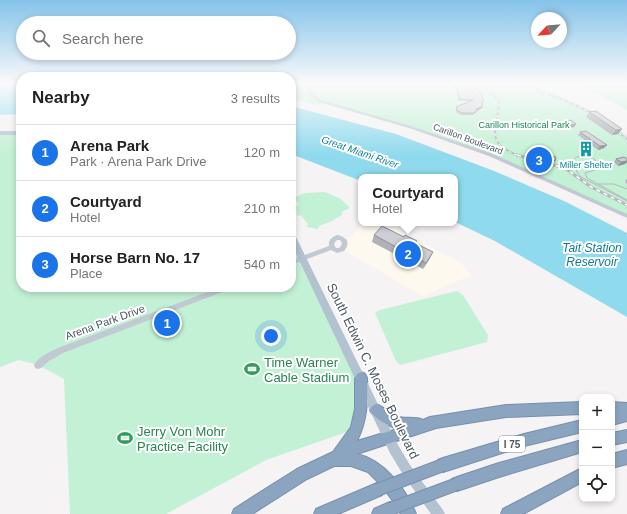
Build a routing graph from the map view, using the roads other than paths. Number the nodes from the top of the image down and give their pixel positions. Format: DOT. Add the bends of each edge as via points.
graph roads {
  1 [pos="341,107"];
  2 [pos="0,133"];
  3 [pos="16,133"];
  4 [pos="627,216"];
  5 [pos="296,246"];
  6 [pos="332,247"];
  7 [pos="302,259"];
  8 [pos="296,261"];
  9 [pos="215,292"];
  10 [pos="38,365"];
  11 [pos="361,378"];
  12 [pos="579,408"];
  13 [pos="615,408"];
  14 [pos="627,409"];
  15 [pos="376,410"];
  16 [pos="627,415"];
  17 [pos="615,418"];
  18 [pos="436,422"];
  19 [pos="579,427"];
  20 [pos="627,436"];
  21 [pos="388,437"];
  22 [pos="615,438"];
  23 [pos="579,447"];
  24 [pos="627,457"];
  25 [pos="330,460"];
  26 [pos="615,460"];
  27 [pos="579,477"];
  28 [pos="384,512"];
  29 [pos="509,513"];
  30 [pos="239,514"];
  31 [pos="321,514"];
  32 [pos="409,514"];
  33 [pos="439,514"];
  1 -- 4 [label="street, Carillon Boulevard" via="404,125 483,153"];
  2 -- 3 [label="main road"];
  5 -- 7 [label="main road, South Edwin C. Moses Boulevard"];
  6 -- 7 [label="street"];
  7 -- 8 [label="street"];
  7 -- 11 [label="main road, South Edwin C. Moses Boulevard"];
  9 -- 10 [label="street, Arena Park Drive" via="61,350"];
  11 -- 15 [label="main road, South Edwin C. Moses Boulevard"];
  11 -- 25 [label="highway" via="362,404 358,428 345,448"];
  12 -- 18 [label="highway" via="506,411"];
  13 -- 14 [label="highway"];
  15 -- 18 [label="highway" via="397,424"];
  15 -- 21 [label="main road, South Edwin C. Moses Boulevard"];
  16 -- 17 [label="highway"];
  18 -- 21 [label="highway"];
  19 -- 31 [label="highway, I 75, bridge" via="524,440 443,465"];
  20 -- 22 [label="highway"];
  21 -- 25 [label="highway"];
  21 -- 33 [label="main road, South Edwin C. Moses Boulevard" via="406,469"];
  23 -- 28 [label="highway, I 75, bridge" via="457,484"];
  24 -- 26 [label="highway"];
  25 -- 30 [label="highway" via="302,474"];
  25 -- 32 [label="highway" via="361,461 376,468 384,475"];
  27 -- 29 [label="highway"];
}
